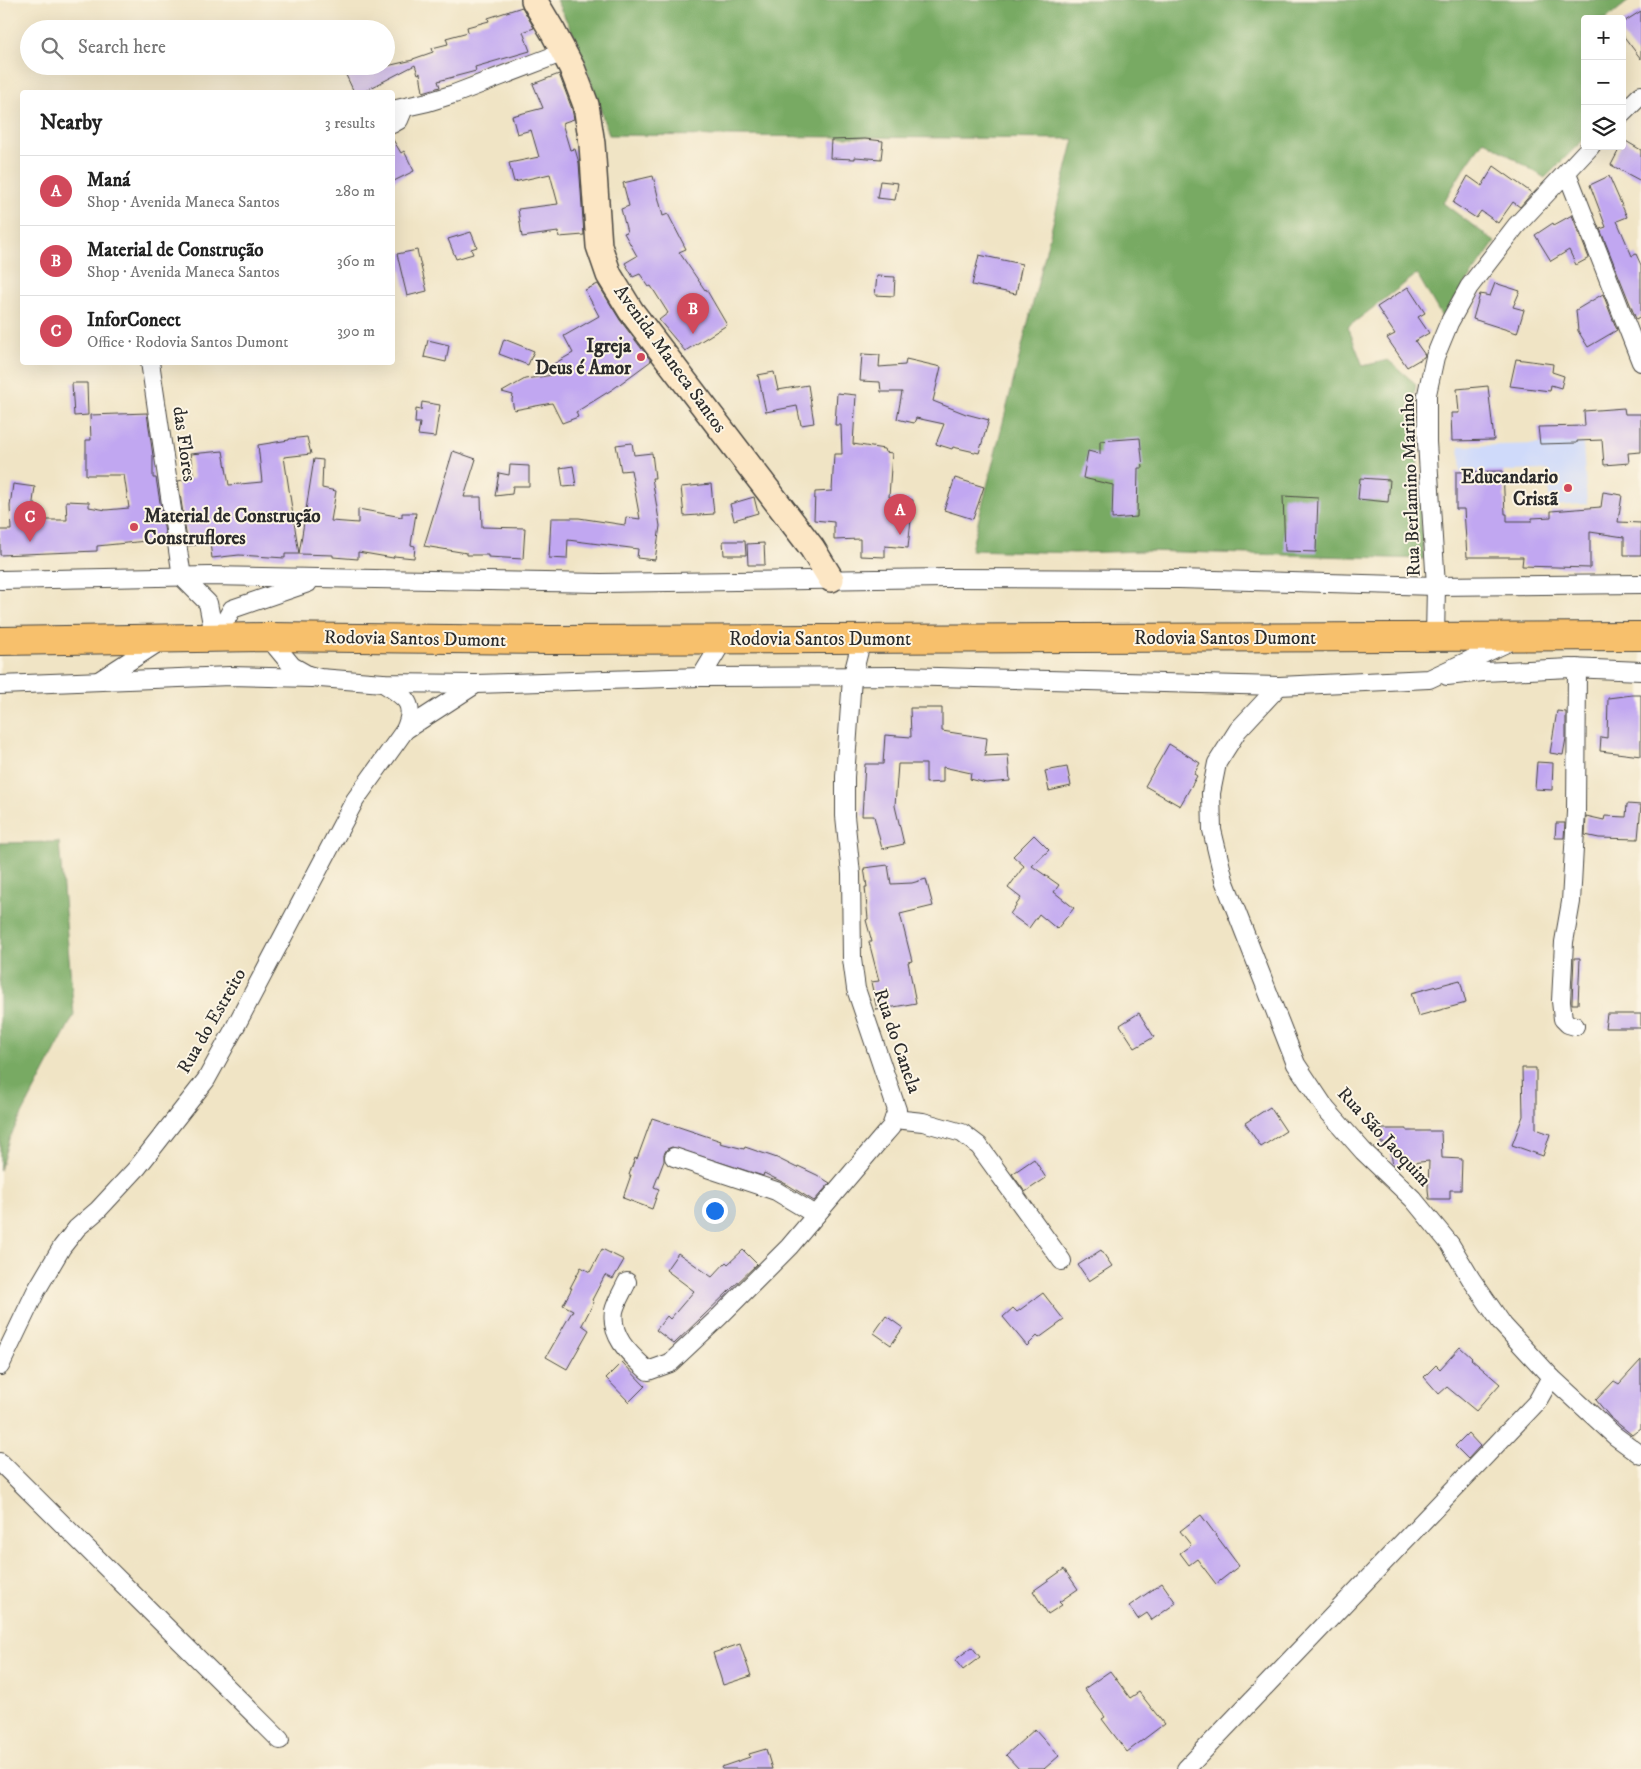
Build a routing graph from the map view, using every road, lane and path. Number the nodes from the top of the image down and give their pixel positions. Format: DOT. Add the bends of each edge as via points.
graph roads {
  1 [pos="534,0"];
  2 [pos="564,52"];
  3 [pos="1641,95"];
  4 [pos="398,109"];
  5 [pos="1626,110"];
  6 [pos="395,122"];
  7 [pos="1587,150"];
  8 [pos="1566,173"];
  9 [pos="1641,362"];
  10 [pos="150,365"];
  11 [pos="182,577"];
  12 [pos="321,578"];
  13 [pos="831,579"];
  14 [pos="0,580"];
  15 [pos="1641,584"];
  16 [pos="1436,586"];
  17 [pos="1641,636"];
  18 [pos="268,637"];
  19 [pos="1435,637"];
  20 [pos="1521,637"];
  21 [pos="215,639"];
  22 [pos="862,639"];
  23 [pos="163,640"];
  24 [pos="724,640"];
  25 [pos="0,641"];
  26 [pos="1577,668"];
  27 [pos="1641,671"];
  28 [pos="702,677"];
  29 [pos="320,678"];
  30 [pos="852,678"];
  31 [pos="1429,679"];
  32 [pos="99,681"];
  33 [pos="383,683"];
  34 [pos="476,684"];
  35 [pos="0,685"];
  36 [pos="1279,686"];
  37 [pos="405,730"];
  38 [pos="1575,1026"];
  39 [pos="894,1119"];
  40 [pos="674,1156"];
  41 [pos="816,1215"];
  42 [pos="1062,1261"];
  43 [pos="627,1282"];
  44 [pos="0,1366"];
  45 [pos="1551,1377"];
  46 [pos="1641,1455"];
  47 [pos="0,1462"];
  48 [pos="280,1740"];
  49 [pos="1186,1769"];
  1 -- 2 [label="street, Avenida Maneca Santos"];
  2 -- 4 [label="street" via="454,94"];
  2 -- 13 [label="street, Avenida Maneca Santos" via="586,105 599,246 609,275 631,311 812,548"];
  3 -- 5 [label="street"];
  4 -- 6 [label="street"];
  7 -- 8 [label="street, Rua Berlamino Marinho"];
  8 -- 9 [label="street"];
  8 -- 16 [label="street, Rua Berlamino Marinho" via="1516,226 1469,287 1435,357 1427,394 1427,423"];
  10 -- 11 [label="street, das Flores"];
  11 -- 12 [label="street"];
  11 -- 14 [label="street"];
  11 -- 21 [label="street" via="208,603"];
  12 -- 13 [label="street" via="601,583"];
  12 -- 21 [label="street" via="232,609"];
  13 -- 16 [label="street" via="1169,579"];
  15 -- 16 [label="street"];
  16 -- 19 [label="street, Rua Berlamino Marinho"];
  17 -- 20 [label="highway, Rodovia Santos Dumont"];
  18 -- 21 [label="highway, Rodovia Santos Dumont"];
  18 -- 24 [label="highway, Rodovia Santos Dumont"];
  18 -- 29 [label="street" via="292,666"];
  19 -- 20 [label="highway, Rodovia Santos Dumont"];
  19 -- 22 [label="highway, Rodovia Santos Dumont"];
  20 -- 31 [label="street"];
  21 -- 23 [label="highway, Rodovia Santos Dumont"];
  22 -- 24 [label="highway, Rodovia Santos Dumont"];
  22 -- 30 [label="street, Rua do Canela"];
  23 -- 25 [label="highway, Rodovia Santos Dumont"];
  23 -- 32 [label="street"];
  24 -- 28 [label="street"];
  26 -- 27 [label="street"];
  26 -- 31 [label="street" via="1483,672"];
  26 -- 38 [label="street" via="1576,812 1561,1001 1563,1019"];
  28 -- 30 [label="street"];
  28 -- 34 [label="street"];
  29 -- 32 [label="street" via="230,676"];
  29 -- 33 [label="street"];
  30 -- 36 [label="street" via="899,676"];
  30 -- 39 [label="street, Rua do Canela" via="845,777 852,959 856,989 898,1110"];
  31 -- 36 [label="street"];
  32 -- 35 [label="street"];
  33 -- 34 [label="street"];
  33 -- 37 [label="street, Rua do Estreito" via="401,695 410,707"];
  34 -- 37 [label="street"];
  36 -- 45 [label="street, Rua São Jaoquim" via="1238,730 1217,763 1211,793 1212,830 1224,880 1296,1064 1326,1109 1363,1151 1413,1199 1450,1244 1503,1325"];
  37 -- 44 [label="street, Rua do Estreito" via="355,800 206,1080 137,1168 62,1247 36,1291"];
  39 -- 41 [label="street, Rua do Canela"];
  39 -- 42 [label="street" via="923,1122 962,1133 979,1146"];
  40 -- 41 [label="street" via="776,1191"];
  41 -- 43 [label="street, Rua do Canela" via="789,1248 670,1363 648,1371 628,1352 614,1332 614,1310"];
  45 -- 46 [label="street, Rua São Jaoquim" via="1615,1436"];
  45 -- 49 [label="street" via="1537,1402"];
  47 -- 48 [label="street"];
}
